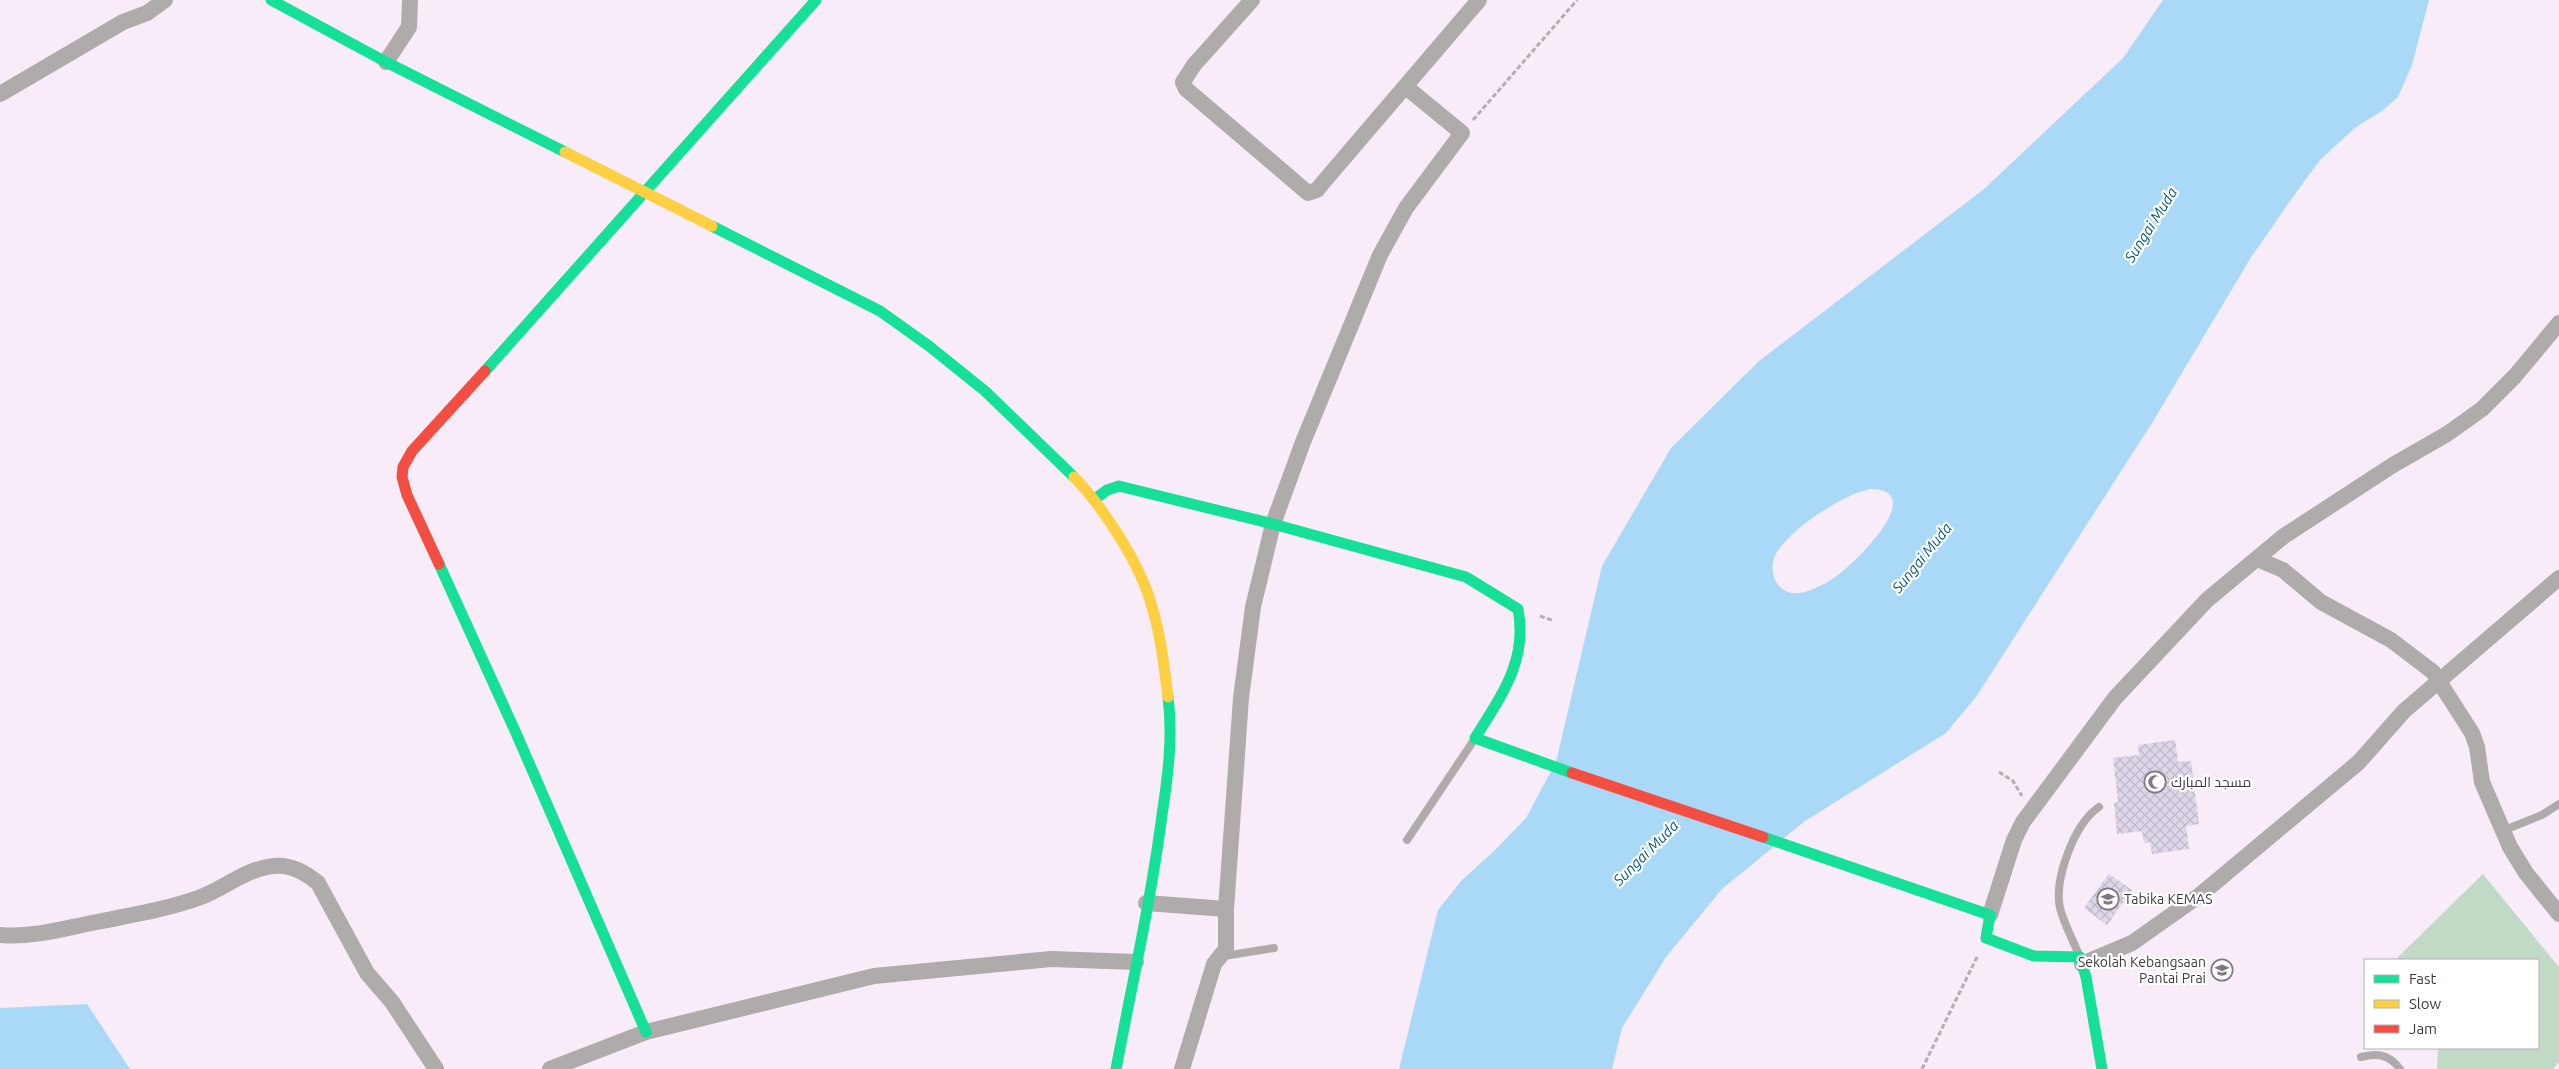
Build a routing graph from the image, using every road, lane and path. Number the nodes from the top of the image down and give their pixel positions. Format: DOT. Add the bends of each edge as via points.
graph roads {
  1 [pos="165,0"];
  2 [pos="271,0"];
  3 [pos="410,0"];
  4 [pos="816,0"];
  5 [pos="1252,0"];
  6 [pos="1479,0"];
  7 [pos="1577,0"];
  8 [pos="386,62"];
  9 [pos="1406,87"];
  10 [pos="0,94"];
  11 [pos="1462,133"];
  12 [pos="644,191"];
  13 [pos="2559,323"];
  14 [pos="1095,499"];
  15 [pos="1273,524"];
  16 [pos="2257,560"];
  17 [pos="2559,578"];
  18 [pos="2440,681"];
  19 [pos="1475,738"];
  20 [pos="1999,772"];
  21 [pos="2559,804"];
  22 [pos="2099,807"];
  23 [pos="2030,812"];
  24 [pos="2502,831"];
  25 [pos="1407,840"];
  26 [pos="1146,903"];
  27 [pos="1226,909"];
  28 [pos="2559,914"];
  29 [pos="1990,915"];
  30 [pos="0,935"];
  31 [pos="1986,938"];
  32 [pos="1274,948"];
  33 [pos="1221,956"];
  34 [pos="2081,961"];
  35 [pos="1136,962"];
  36 [pos="646,1032"];
  37 [pos="2361,1057"];
  38 [pos="436,1069"];
  39 [pos="550,1069"];
  40 [pos="1116,1069"];
  41 [pos="1182,1069"];
  42 [pos="1922,1069"];
  43 [pos="2102,1069"];
  44 [pos="2400,1069"];
  1 -- 10 [label="street"];
  2 -- 8 [label="street"];
  3 -- 8 [label="street" via="409,27"];
  4 -- 12 [label="street"];
  5 -- 9 [label="street" via="1194,65 1183,82 1186,89 1308,193 1317,190"];
  6 -- 9 [label="street"];
  7 -- 11 [label="path"];
  8 -- 12 [label="street"];
  9 -- 11 [label="street"];
  11 -- 15 [label="street" via="1406,208 1380,255 1302,442"];
  12 -- 14 [label="street" via="880,311 985,391"];
  12 -- 36 [label="street" via="412,451 401,470 408,495"];
  13 -- 16 [label="street" via="2515,376 2482,409 2284,536"];
  14 -- 15 [label="street" via="1119,486"];
  14 -- 26 [label="street" via="1135,566 1152,605 1170,711 1157,856"];
  15 -- 19 [label="street" via="1466,577 1518,609 1522,629 1512,676"];
  15 -- 27 [label="street" via="1248,632 1236,750"];
  16 -- 18 [label="street" via="2283,570 2321,602 2402,646 2427,665"];
  16 -- 23 [label="street" via="2207,600 2115,698"];
  17 -- 18 [label="street"];
  18 -- 24 [label="street" via="2472,733 2482,782"];
  18 -- 34 [label="street" via="2404,712 2359,762 2200,895 2132,943"];
  19 -- 25 [label="lane"];
  19 -- 29 [label="street"];
  20 -- 23 [label="path" via="2013,781"];
  21 -- 24 [label="lane"];
  22 -- 34 [label="lane" via="2073,841 2060,878 2060,908"];
  23 -- 29 [label="street" via="2014,840"];
  24 -- 28 [label="street" via="2526,873"];
  26 -- 27 [label="street"];
  26 -- 35 [label="street"];
  27 -- 33 [label="street" via="1226,949"];
  29 -- 31 [label="street"];
  30 -- 38 [label="street" via="28,935 134,915 189,901 260,868 292,868 318,884 367,973 392,1002"];
  31 -- 34 [label="street" via="2034,956"];
  31 -- 42 [label="path"];
  32 -- 33 [label="lane"];
  33 -- 41 [label="street" via="1214,964"];
  34 -- 43 [label="street"];
  35 -- 36 [label="street" via="1051,959 890,974"];
  35 -- 40 [label="street"];
  36 -- 39 [label="street"];
  37 -- 44 [label="lane" via="2375,1053 2386,1056"];
}
